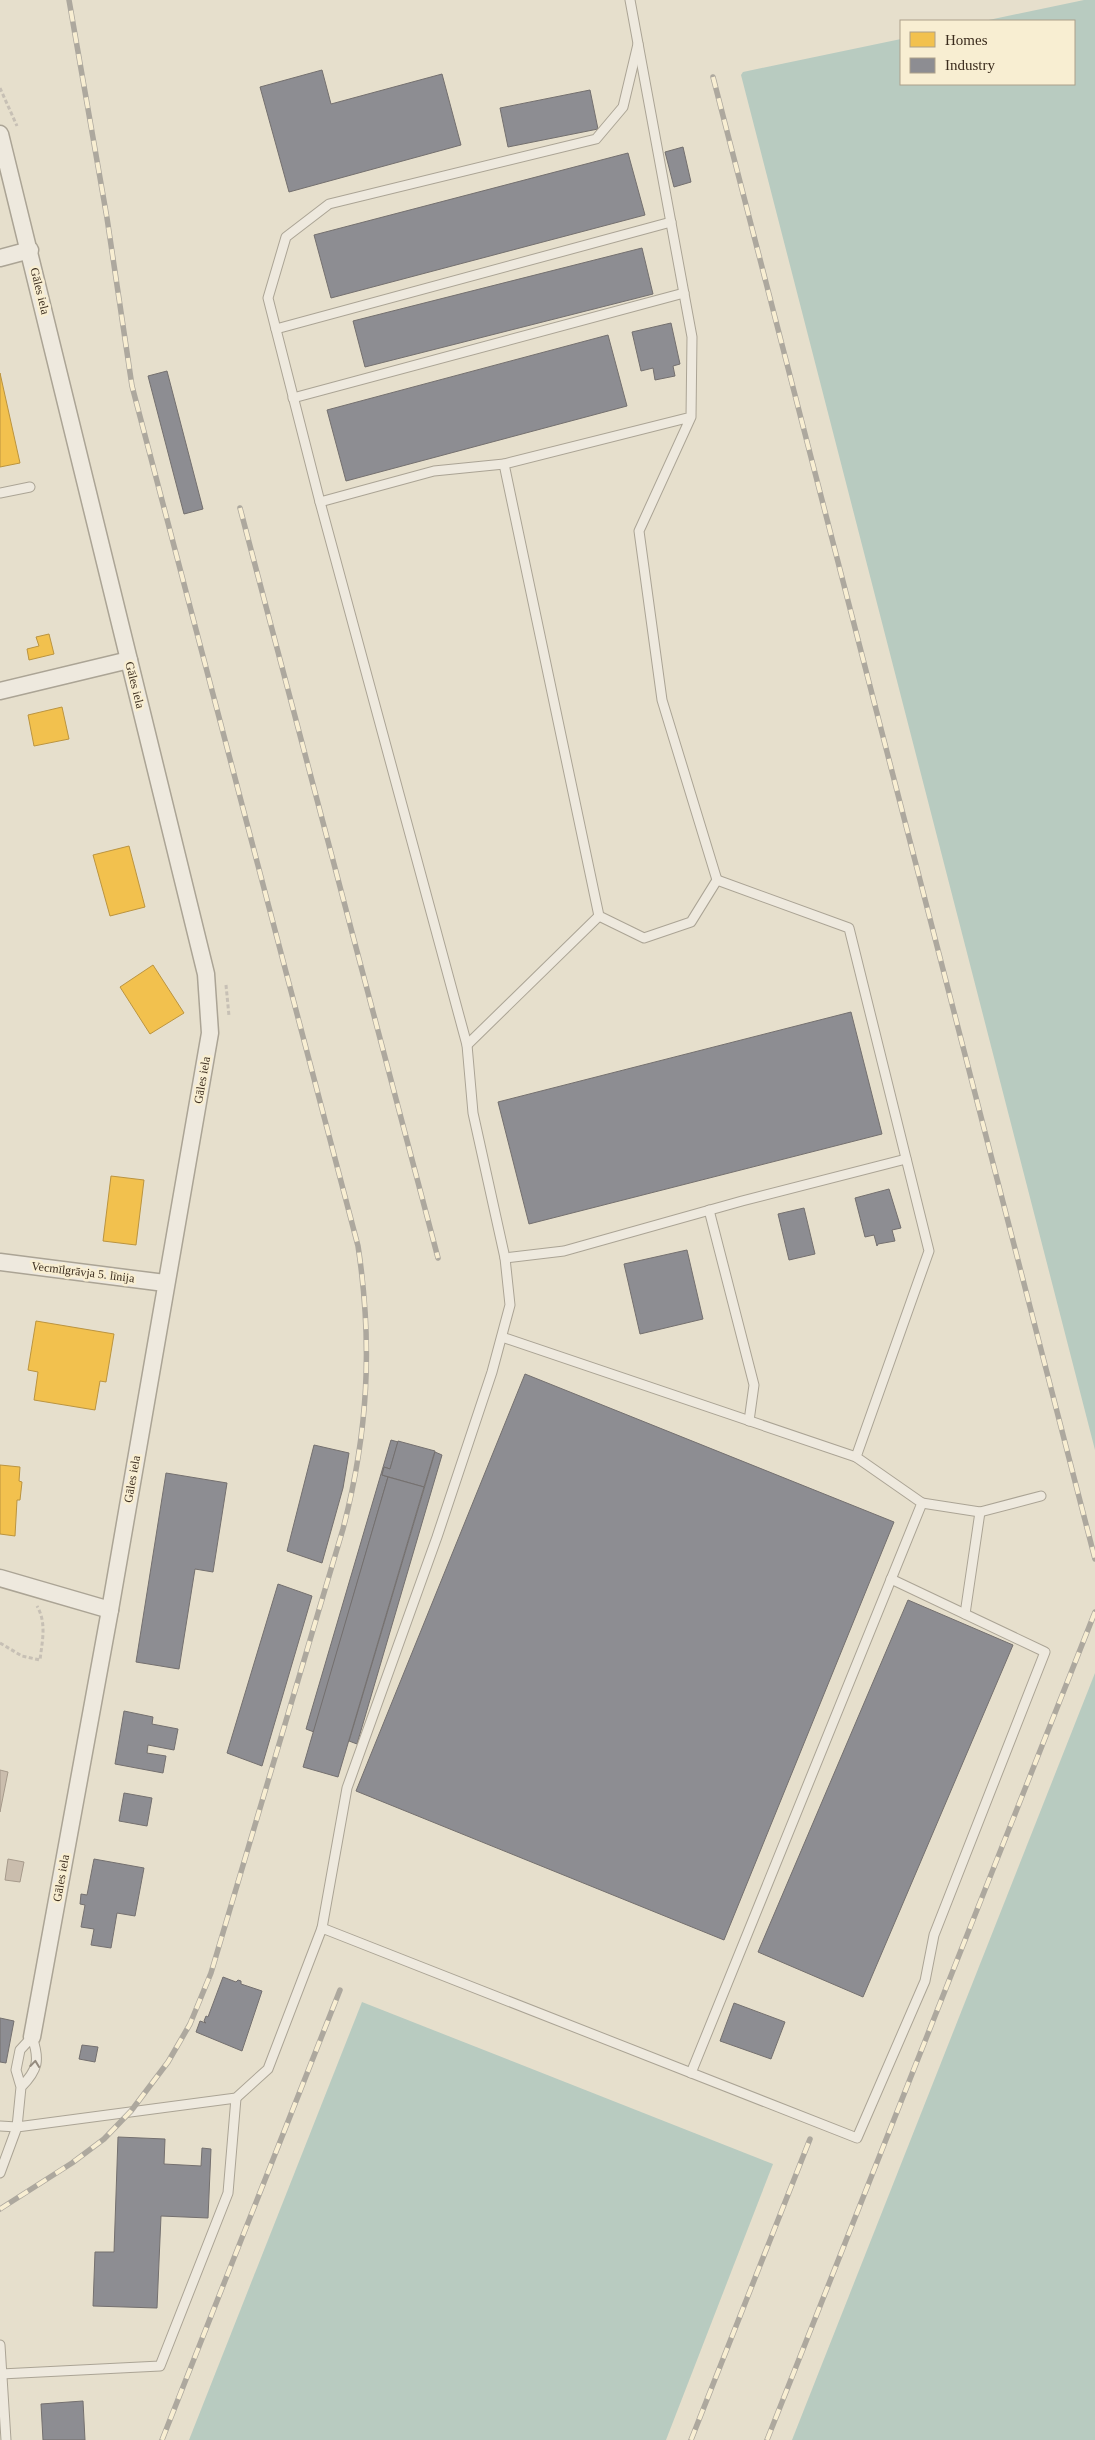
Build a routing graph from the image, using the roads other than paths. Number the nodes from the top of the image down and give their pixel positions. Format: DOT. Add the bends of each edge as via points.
graph roads {
  1 [pos="630,0"];
  2 [pos="638,44"];
  3 [pos="0,134"];
  4 [pos="671,222"];
  5 [pos="30,250"];
  6 [pos="0,258"];
  7 [pos="684,293"];
  8 [pos="276,329"];
  9 [pos="293,398"];
  10 [pos="691,417"];
  11 [pos="504,464"];
  12 [pos="30,487"];
  13 [pos="0,493"];
  14 [pos="320,502"];
  15 [pos="129,660"];
  16 [pos="0,691"];
  17 [pos="717,880"];
  18 [pos="599,916"];
  19 [pos="466,1045"];
  20 [pos="906,1159"];
  21 [pos="709,1210"];
  22 [pos="505,1258"];
  23 [pos="0,1262"];
  24 [pos="165,1283"];
  25 [pos="502,1337"];
  26 [pos="749,1421"];
  27 [pos="856,1457"];
  28 [pos="1041,1496"];
  29 [pos="922,1503"];
  30 [pos="980,1512"];
  31 [pos="0,1578"];
  32 [pos="892,1579"];
  33 [pos="110,1610"];
  34 [pos="965,1614"];
  35 [pos="322,1928"];
  36 [pos="32,2037"];
  37 [pos="691,2073"];
  38 [pos="21,2087"];
  39 [pos="236,2098"];
  40 [pos="0,2126"];
  41 [pos="17,2127"];
  42 [pos="0,2173"];
  43 [pos="0,2345"];
  44 [pos="1,2374"];
  45 [pos="6,2440"];
  1 -- 2 [label="lane"];
  2 -- 4 [label="lane"];
  2 -- 8 [label="lane" via="623,107 596,139 329,204 286,237 268,298"];
  3 -- 5 [label="street, Gāles iela"];
  4 -- 7 [label="lane"];
  4 -- 8 [label="lane"];
  5 -- 6 [label="street"];
  5 -- 15 [label="street, Gāles iela"];
  7 -- 9 [label="lane"];
  7 -- 10 [label="lane" via="692,336"];
  8 -- 9 [label="lane"];
  9 -- 14 [label="lane"];
  10 -- 11 [label="lane"];
  10 -- 17 [label="lane" via="639,531 662,700"];
  11 -- 14 [label="lane" via="434,471"];
  11 -- 18 [label="lane"];
  12 -- 13 [label="lane"];
  14 -- 19 [label="lane"];
  15 -- 16 [label="street"];
  15 -- 24 [label="street, Gāles iela" via="206,974 210,1033"];
  17 -- 18 [label="lane" via="691,922 644,938"];
  17 -- 20 [label="lane" via="849,928"];
  18 -- 19 [label="lane"];
  19 -- 22 [label="lane" via="473,1113"];
  20 -- 21 [label="lane"];
  20 -- 27 [label="lane" via="929,1251"];
  21 -- 22 [label="lane" via="564,1251"];
  21 -- 26 [label="lane" via="754,1385"];
  22 -- 25 [label="lane" via="510,1305"];
  23 -- 24 [label="street, Vecmīlgrāvja 5. līnija"];
  24 -- 33 [label="street, Gāles iela"];
  25 -- 26 [label="lane"];
  25 -- 35 [label="lane" via="437,1537 347,1788"];
  26 -- 27 [label="lane"];
  27 -- 29 [label="lane"];
  28 -- 30 [label="lane"];
  29 -- 30 [label="lane"];
  29 -- 32 [label="lane"];
  30 -- 34 [label="lane"];
  31 -- 33 [label="street"];
  32 -- 34 [label="lane"];
  32 -- 37 [label="lane"];
  33 -- 36 [label="street, Gāles iela"];
  34 -- 37 [label="lane" via="1045,1652 934,1935 924,1981 857,2138"];
  35 -- 37 [label="lane"];
  35 -- 39 [label="lane" via="268,2069"];
  36 -- 38 [label="lane" via="20,2050 16,2070"];
  38 -- 36 [label="lane, one-way" via="34,2073 37,2052"];
  38 -- 41 [label="lane"];
  39 -- 41 [label="lane"];
  39 -- 44 [label="lane" via="228,2193 160,2366"];
  40 -- 41 [label="lane"];
  41 -- 42 [label="lane"];
  43 -- 44 [label="lane"];
  44 -- 45 [label="lane"];
}
